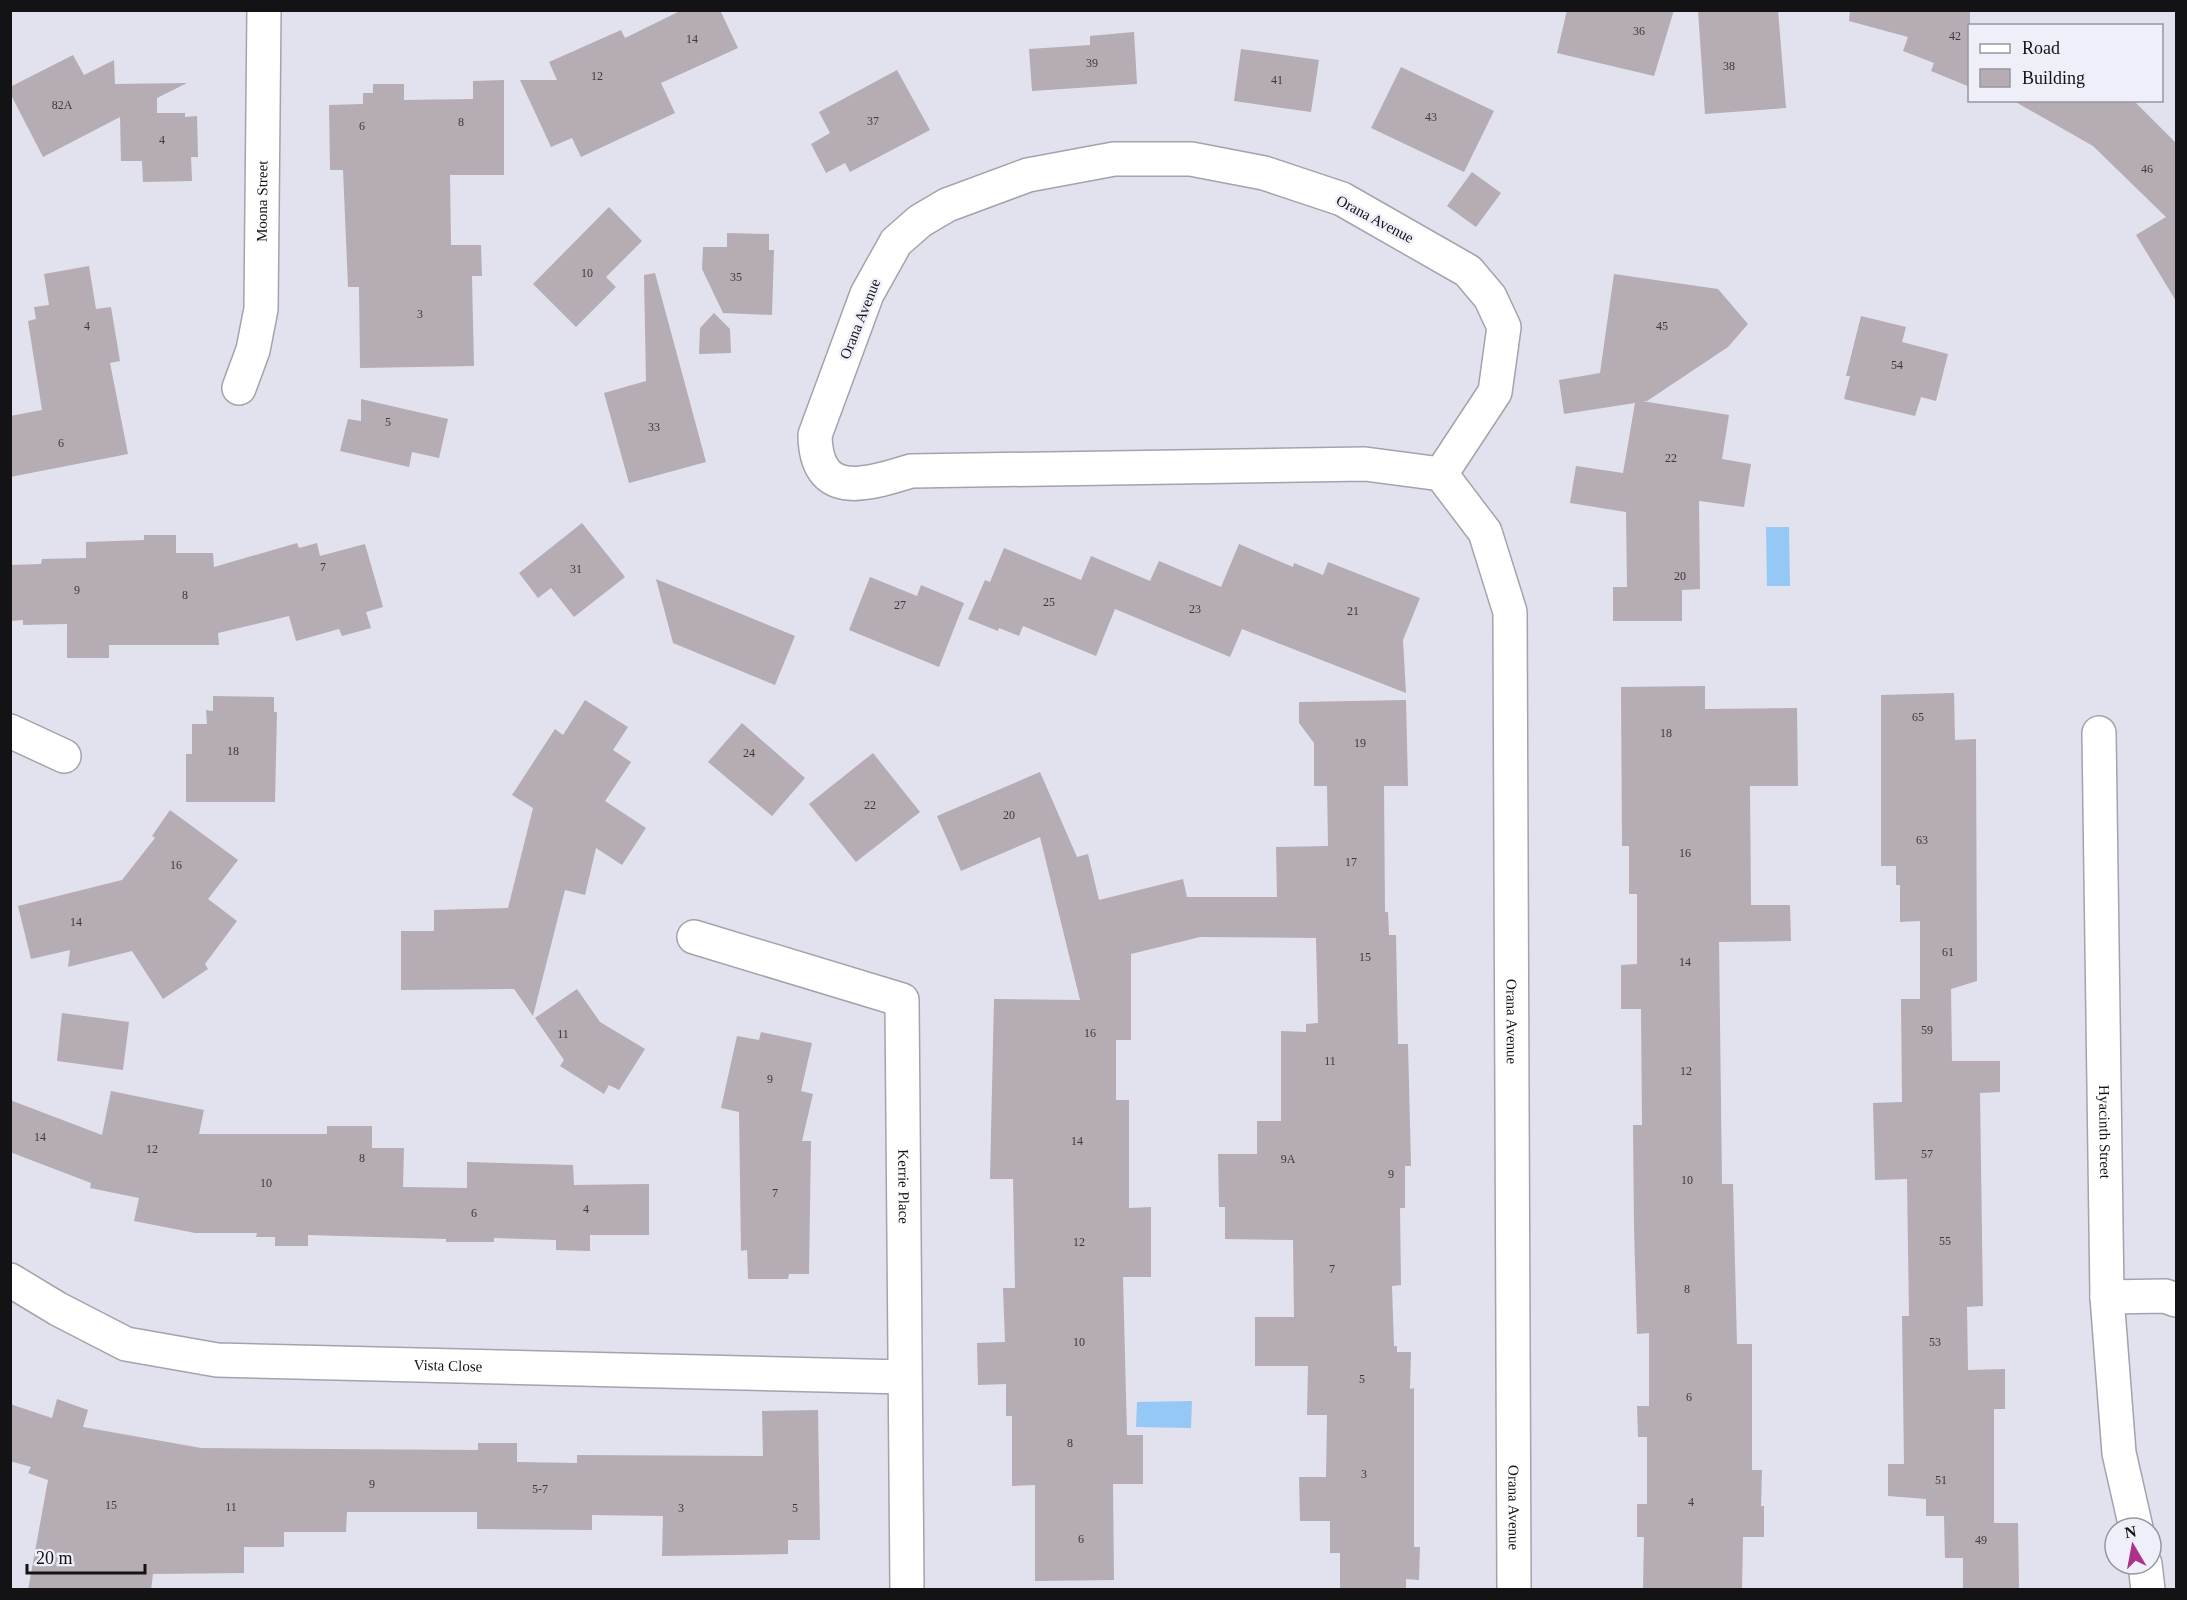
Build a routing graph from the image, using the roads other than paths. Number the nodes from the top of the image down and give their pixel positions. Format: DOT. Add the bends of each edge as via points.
graph roads {
  1 [pos="264,10"];
  2 [pos="239,388"];
  3 [pos="1441,474"];
  4 [pos="10,731"];
  5 [pos="2099,733"];
  6 [pos="64,756"];
  7 [pos="694,937"];
  8 [pos="10,1280"];
  9 [pos="2107,1296"];
  10 [pos="2176,1300"];
  11 [pos="904,1377"];
  12 [pos="2133,1516"];
  13 [pos="907,1590"];
  14 [pos="1514,1590"];
  1 -- 2 [label="street, Moona Street" via="261,309 254,350"];
  3 -- 3 [label="street, Orana Avenue" via="1365,464 911,471 864,485 836,481 820,468 815,435 867,294 896,242 920,221 947,205 1028,175 1114,159 1191,159 1264,173 1342,199 1468,271 1490,297 1504,327 1496,392"];
  3 -- 14 [label="street, Orana Avenue" via="1485,532 1510,612"];
  4 -- 6 [label="street"];
  5 -- 9 [label="street, Hyacinth Street"];
  7 -- 11 [label="street, Kerrie Place" via="902,1000"];
  8 -- 11 [label="street, Vista Close" via="126,1344 217,1360"];
  9 -- 10 [label="street" via="2165,1296"];
  9 -- 12 [label="street, Hyacinth Street" via="2119,1453"];
  11 -- 13 [label="street, Kerrie Place"];
}
